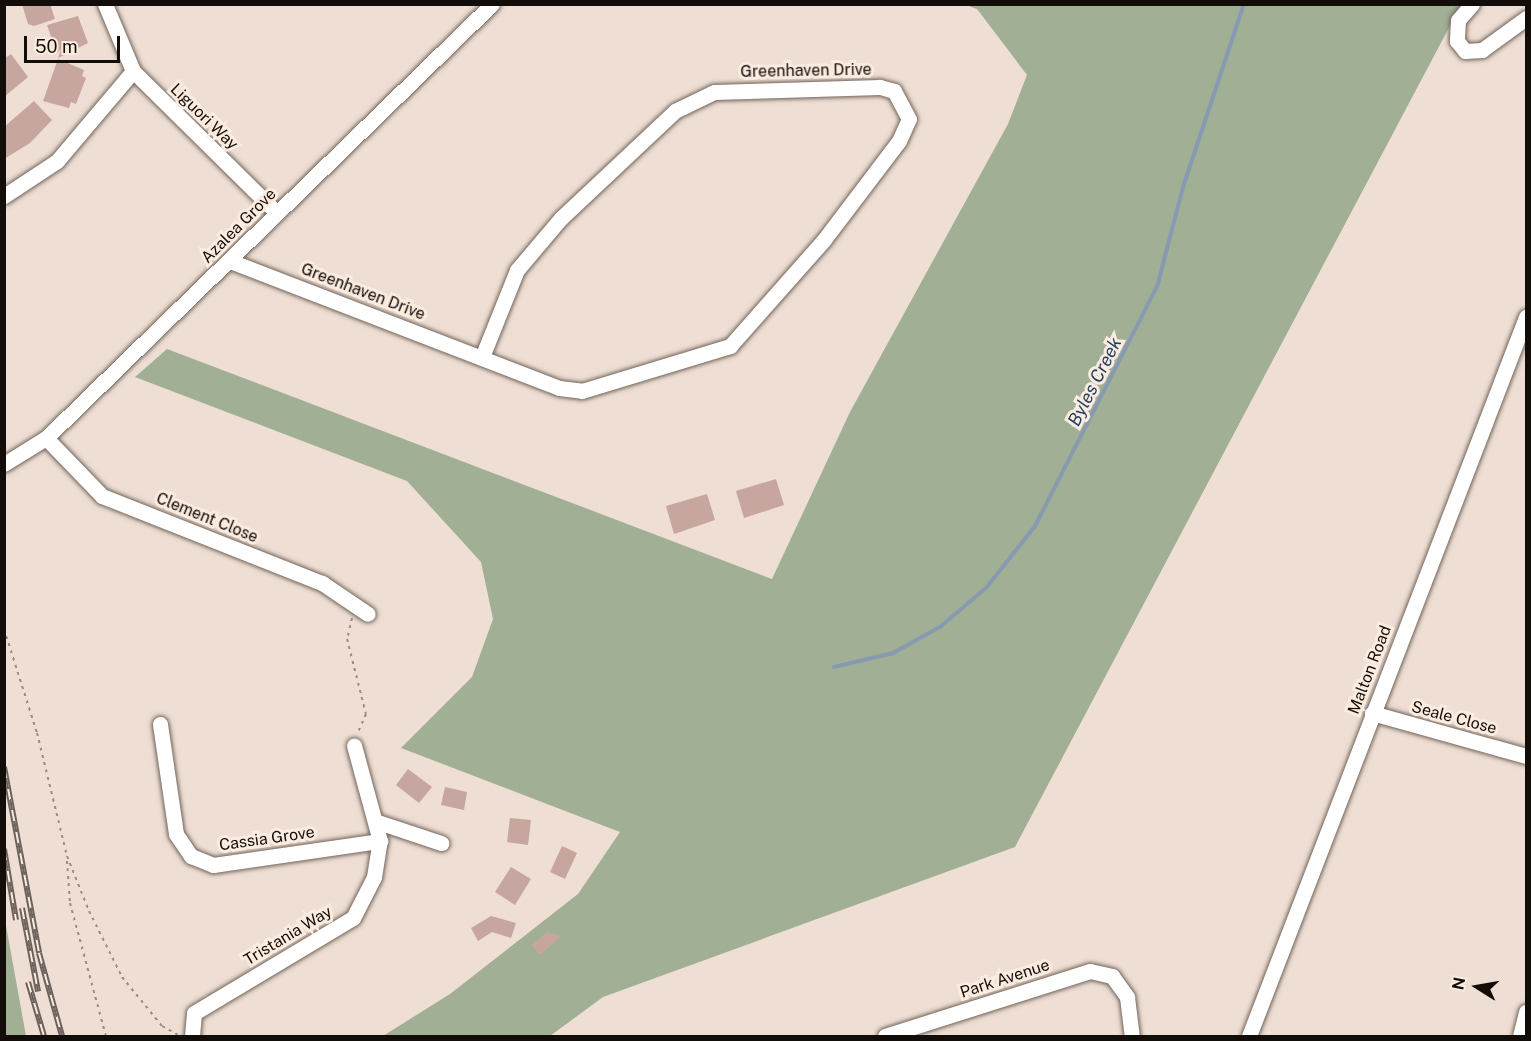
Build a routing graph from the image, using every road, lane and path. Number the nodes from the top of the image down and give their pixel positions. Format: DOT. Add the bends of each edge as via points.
graph roads {
  1 [pos="105,4"];
  2 [pos="492,4"];
  3 [pos="1472,4"];
  4 [pos="1527,18"];
  5 [pos="133,71"];
  6 [pos="4,196"];
  7 [pos="277,213"];
  8 [pos="230,261"];
  9 [pos="1527,317"];
  10 [pos="482,357"];
  11 [pos="46,438"];
  12 [pos="4,464"];
  13 [pos="354,605"];
  14 [pos="368,614"];
  15 [pos="4,629"];
  16 [pos="1372,713"];
  17 [pos="160,724"];
  18 [pos="354,745"];
  19 [pos="1527,756"];
  20 [pos="375,821"];
  21 [pos="380,841"];
  22 [pos="441,843"];
  23 [pos="67,856"];
  24 [pos="1527,1012"];
  25 [pos="187,1035"];
  26 [pos="106,1036"];
  27 [pos="885,1036"];
  28 [pos="1132,1036"];
  29 [pos="1249,1036"];
  30 [pos="1520,1036"];
  1 -- 5 [label="street, Liguori Way"];
  2 -- 7 [label="street, Azalea Grove"];
  3 -- 4 [label="street" via="1458,20 1457,41 1465,51 1482,50"];
  5 -- 6 [label="street" via="57,161"];
  5 -- 7 [label="street, Liguori Way"];
  7 -- 8 [label="street, Azalea Grove"];
  8 -- 10 [label="street, Greenhaven Drive"];
  8 -- 11 [label="street, Azalea Grove"];
  9 -- 16 [label="street, Malton Road"];
  10 -- 10 [label="street, Greenhaven Drive" via="560,388 582,391 730,346 823,241 899,141 909,119 894,91 868,87 714,92 675,111 561,218 517,270"];
  11 -- 12 [label="street, Azalea Grove"];
  11 -- 13 [label="street, Clement Close" via="102,496 322,583"];
  13 -- 14 [label="street, Clement Close"];
  13 -- 18 [label="path" via="347,639 366,714"];
  15 -- 23 [label="path" via="37,733"];
  16 -- 19 [label="street, Seale Close"];
  16 -- 29 [label="street, Malton Road"];
  17 -- 21 [label="street, Cassia Grove" via="176,834 191,856 213,865"];
  18 -- 20 [label="street, Tristania Way"];
  20 -- 21 [label="street, Tristania Way"];
  20 -- 22 [label="street"];
  21 -- 25 [label="street, Tristania Way" via="374,877 353,918 194,1013"];
  23 -- 25 [label="path" via="122,977 162,1026"];
  23 -- 26 [label="path" via="70,903"];
  24 -- 30 [label="street"];
  27 -- 28 [label="street, Park Avenue" via="1090,970 1112,976 1127,997"];
}
